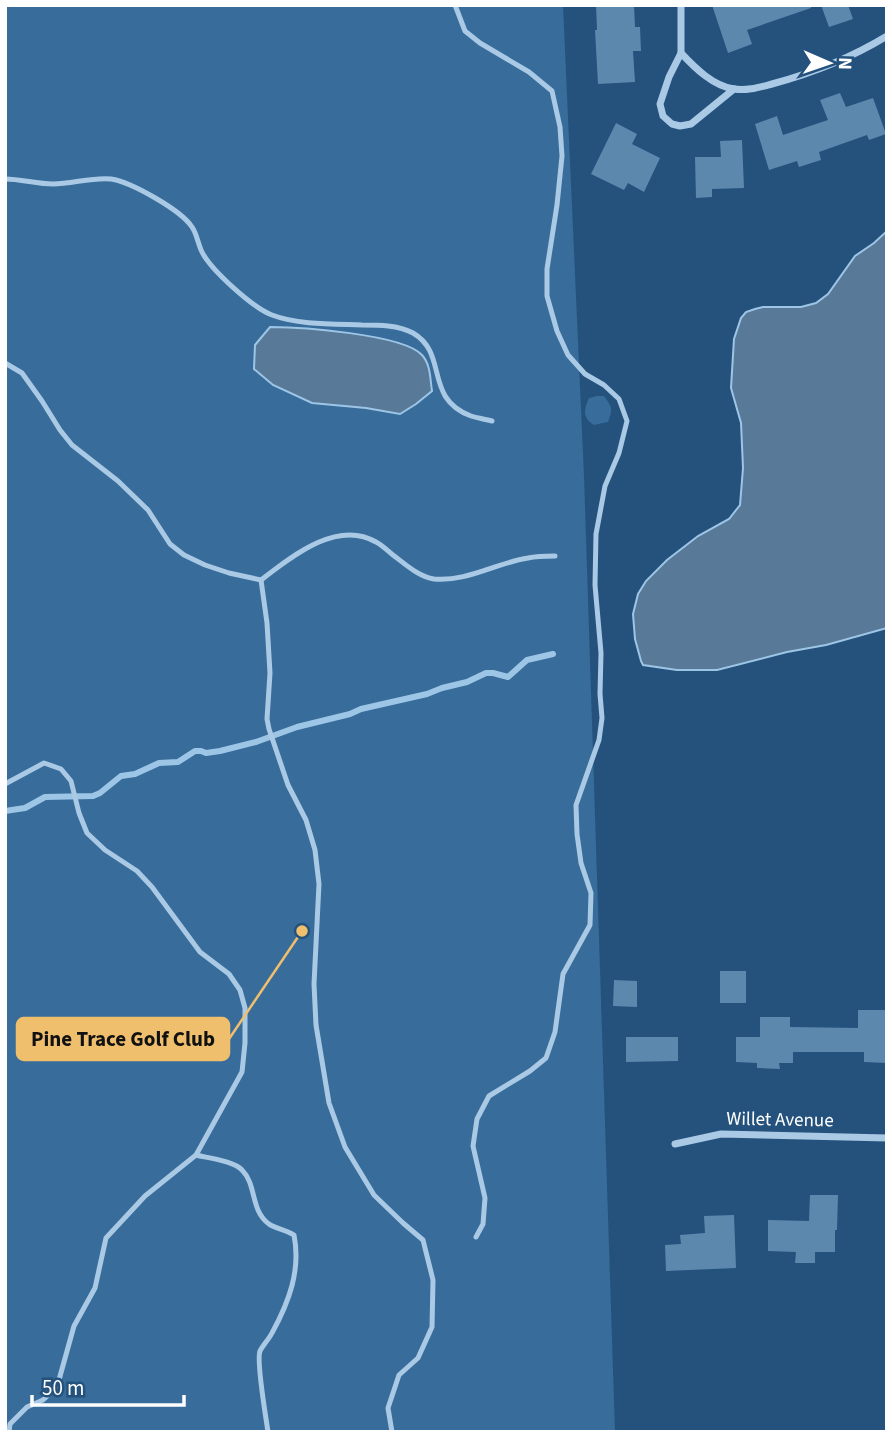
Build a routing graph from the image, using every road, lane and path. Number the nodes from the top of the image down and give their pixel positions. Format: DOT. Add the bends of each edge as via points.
graph roads {
  1 [pos="455,5"];
  2 [pos="681,5"];
  3 [pos="887,36"];
  4 [pos="681,53"];
  5 [pos="734,89"];
  6 [pos="5,178"];
  7 [pos="5,363"];
  8 [pos="492,421"];
  9 [pos="555,556"];
  10 [pos="261,580"];
  11 [pos="5,784"];
  12 [pos="887,1138"];
  13 [pos="675,1144"];
  14 [pos="195,1155"];
  15 [pos="475,1237"];
  16 [pos="9,1432"];
  17 [pos="268,1432"];
  18 [pos="392,1432"];
  1 -- 15 [label="lane" via="465,31 552,91 562,156 547,296 568,355 619,399 627,421 596,534 594,585 602,718 576,805 581,863 590,893 590,925 563,974 555,1032 546,1058 489,1096 477,1119 473,1146 485,1198 483,1224"];
  2 -- 4 [label="street"];
  3 -- 5 [label="street" via="816,70 755,88"];
  4 -- 5 [label="street" via="704,75"];
  4 -- 5 [label="street" via="660,104 663,116 672,124 691,124"];
  6 -- 8 [label="lane" via="52,184 109,179 141,190 192,226 217,271 260,309 306,322 412,332 431,351 446,399 458,410"];
  7 -- 10 [label="lane" via="22,373 72,444 148,510 170,544 205,565"];
  9 -- 10 [label="lane" via="527,558 464,577 431,578 375,541 341,535 308,548"];
  10 -- 18 [label="lane" via="270,654 267,719 275,752 315,850 319,884 316,1025 329,1103 345,1147 374,1195 423,1240 433,1280 432,1327 418,1358 399,1375 388,1408"];
  11 -- 14 [label="lane" via="44,763 61,769 71,782 87,833 137,871 200,951 229,974 240,990 245,1043 242,1072"];
  12 -- 13 [label="street, Willet Avenue" via="721,1134"];
  14 -- 16 [label="lane" via="145,1196 106,1238 95,1288 74,1326 57,1387 27,1407 10,1424"];
  14 -- 17 [label="lane" via="242,1169 256,1207 269,1224 294,1234 295,1272 287,1306 260,1352 258,1365"];
}
